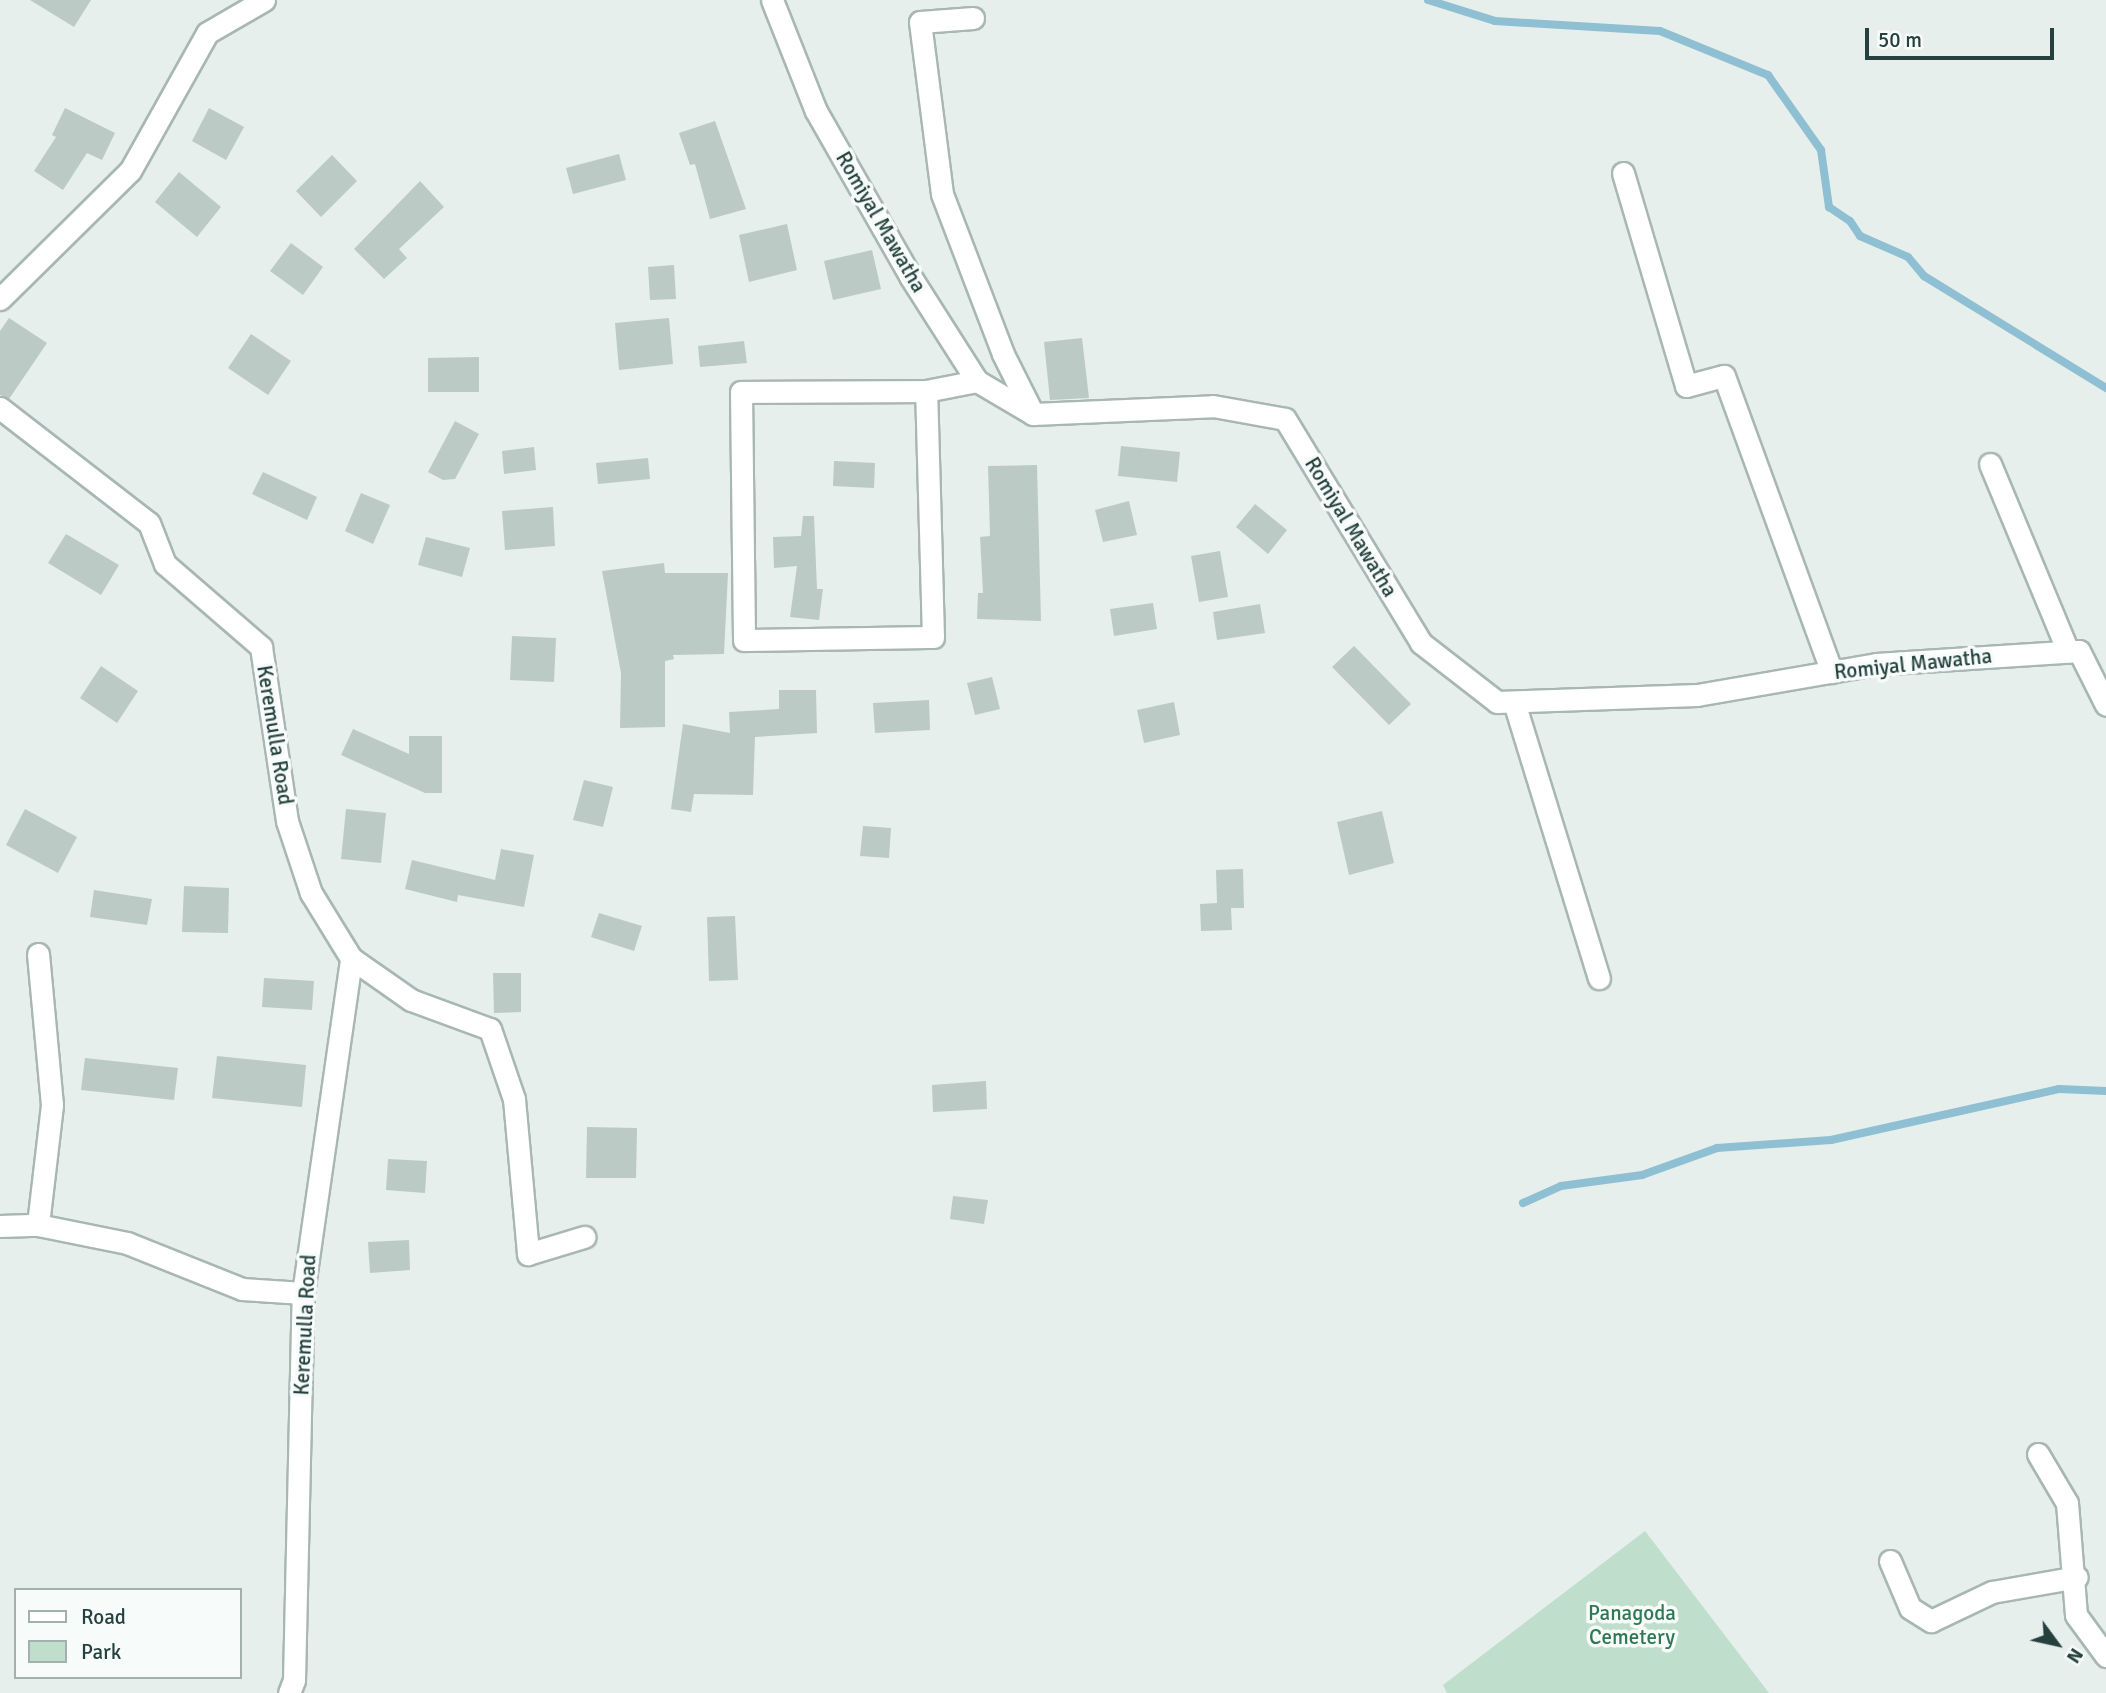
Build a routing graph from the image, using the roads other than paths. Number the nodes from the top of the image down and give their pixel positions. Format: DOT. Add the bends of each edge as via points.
graph roads {
  1 [pos="264,0"];
  2 [pos="772,0"];
  3 [pos="973,18"];
  4 [pos="1623,173"];
  5 [pos="0,299"];
  6 [pos="977,381"];
  7 [pos="926,391"];
  8 [pos="0,408"];
  9 [pos="1033,414"];
  10 [pos="1990,464"];
  11 [pos="2068,652"];
  12 [pos="1832,672"];
  13 [pos="1514,702"];
  14 [pos="2106,705"];
  15 [pos="38,954"];
  16 [pos="351,958"];
  17 [pos="1599,978"];
  18 [pos="38,1225"];
  19 [pos="0,1226"];
  20 [pos="584,1237"];
  21 [pos="303,1293"];
  22 [pos="2038,1454"];
  23 [pos="1890,1562"];
  24 [pos="2077,1577"];
  25 [pos="2106,1656"];
  26 [pos="289,1693"];
  1 -- 5 [label="street" via="207,33 130,172"];
  2 -- 6 [label="street, Romiyal Mawatha" via="816,111"];
  3 -- 9 [label="street" via="920,22 942,194 1003,354"];
  4 -- 12 [label="street" via="1686,386 1724,376"];
  6 -- 7 [label="street"];
  6 -- 9 [label="street, Romiyal Mawatha"];
  7 -- 7 [label="street" via="741,392 744,640 933,637"];
  8 -- 16 [label="street, Keremulla Road" via="149,523 165,564 261,647 288,821 311,894"];
  9 -- 13 [label="street, Romiyal Mawatha" via="1213,406 1285,419 1420,643 1497,702"];
  10 -- 11 [label="street"];
  11 -- 12 [label="street, Romiyal Mawatha" via="1876,664"];
  11 -- 14 [label="street" via="2079,651"];
  12 -- 13 [label="street, Romiyal Mawatha" via="1697,695"];
  13 -- 17 [label="street"];
  15 -- 18 [label="street" via="52,1105"];
  16 -- 20 [label="street, Keremulla Road" via="411,1000 490,1029 514,1100 528,1254"];
  16 -- 21 [label="street, Keremulla Road"];
  18 -- 19 [label="street"];
  18 -- 21 [label="street" via="127,1243 242,1289"];
  21 -- 26 [label="street, Keremulla Road" via="294,1680"];
  22 -- 24 [label="street" via="2067,1503"];
  23 -- 24 [label="street" via="1910,1608 1931,1621 1992,1592"];
  24 -- 25 [label="street" via="2076,1615"];
}
